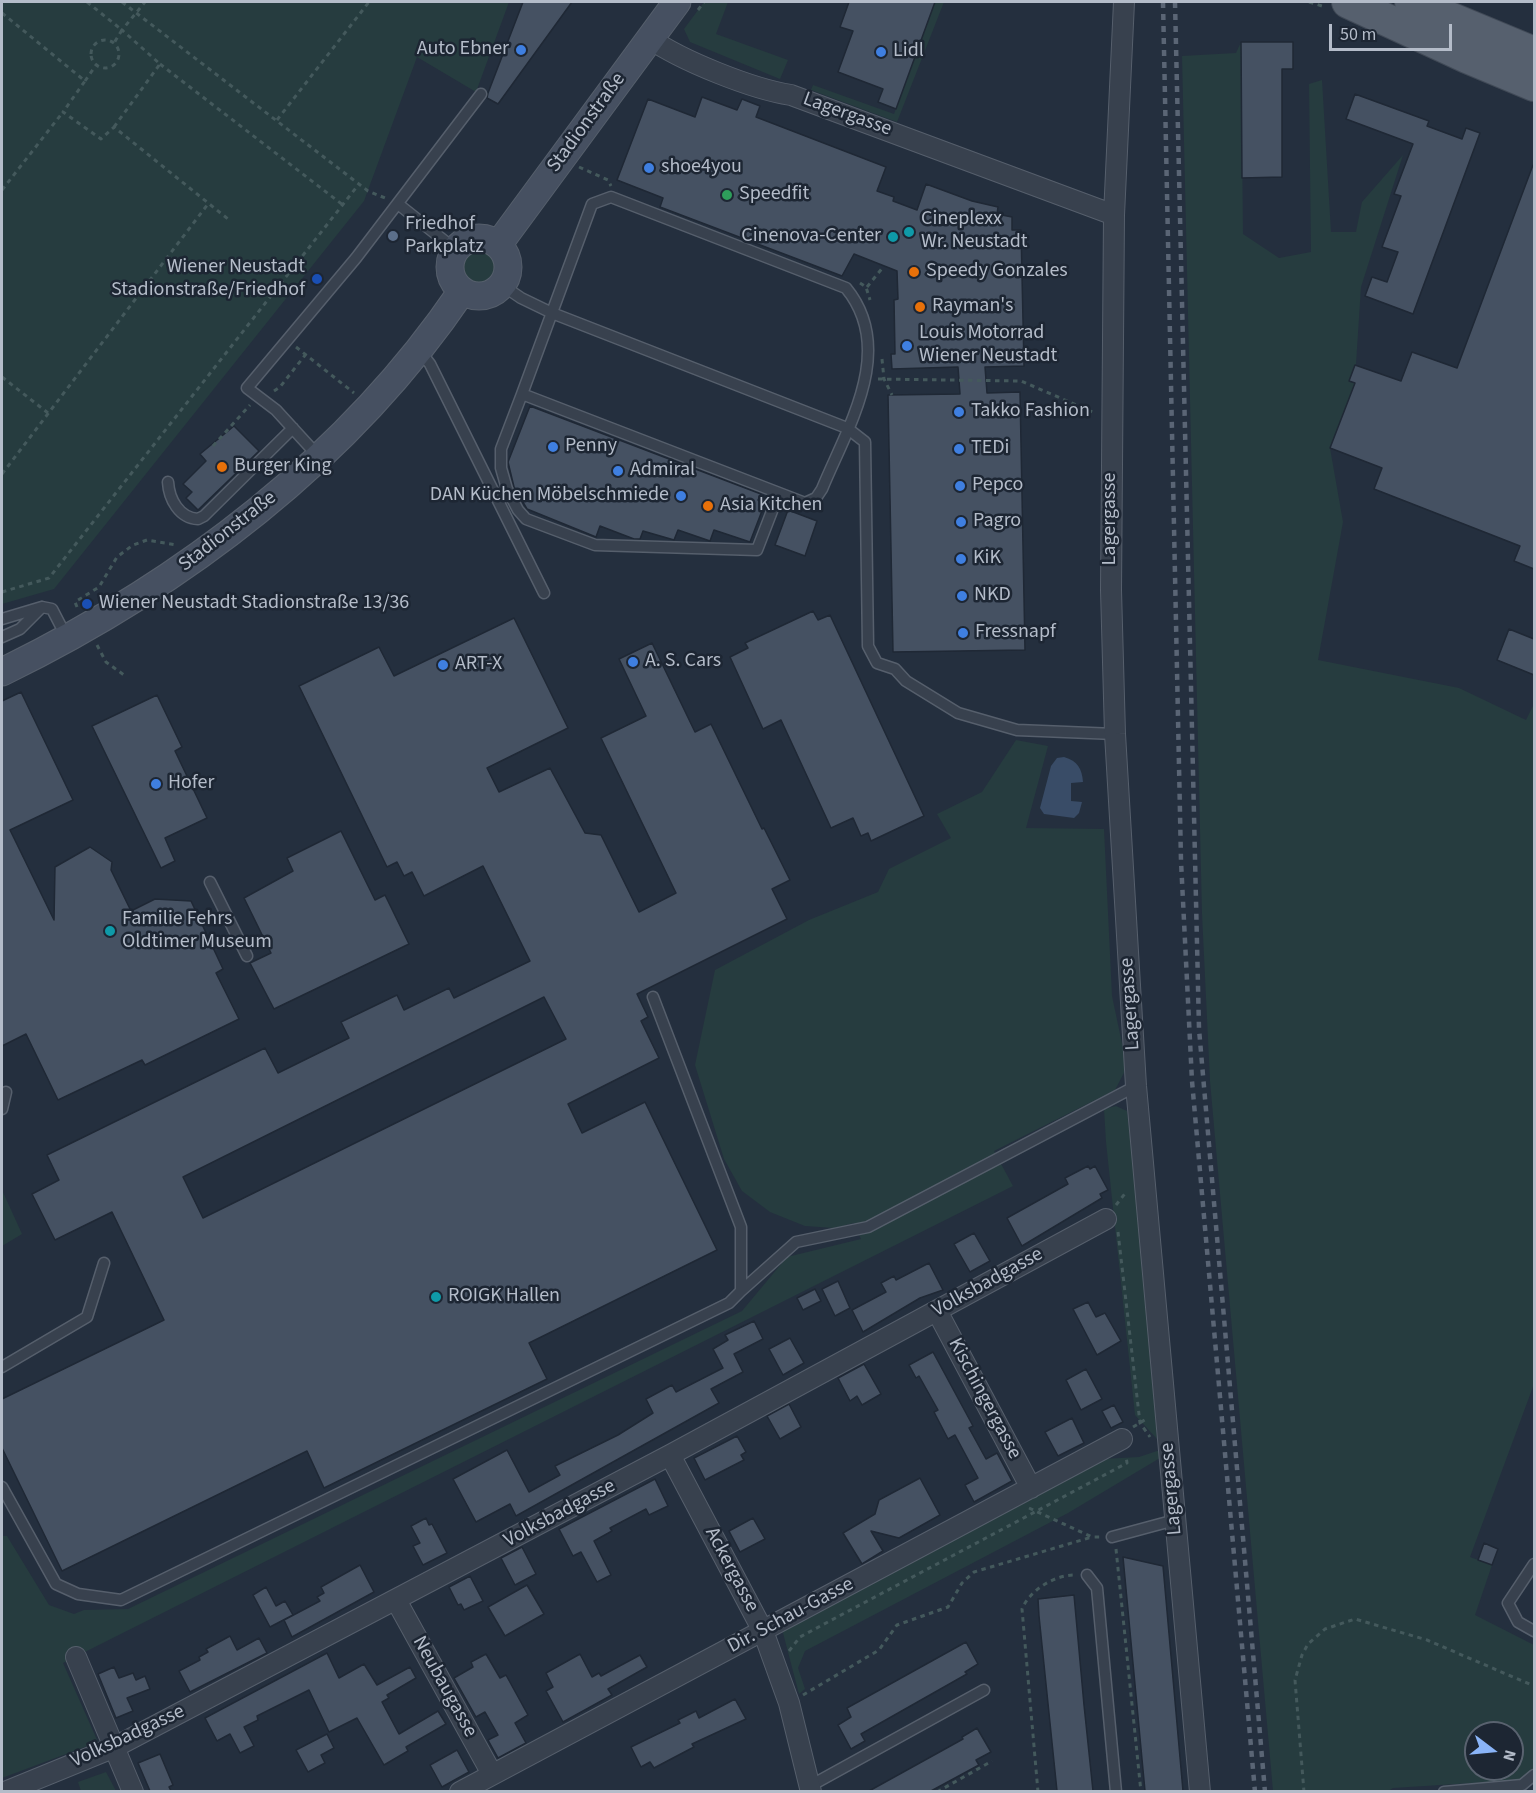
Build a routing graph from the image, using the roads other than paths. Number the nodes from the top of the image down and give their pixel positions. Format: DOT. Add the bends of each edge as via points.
graph roads {
  1 [pos="677,2"];
  2 [pos="1124,2"];
  3 [pos="1348,2"];
  4 [pos="1411,2"];
  5 [pos="649,38"];
  6 [pos="1534,53"];
  7 [pos="1534,85"];
  8 [pos="481,94"];
  9 [pos="398,204"];
  10 [pos="1114,215"];
  11 [pos="498,245"];
  12 [pos="456,250"];
  13 [pos="502,285"];
  14 [pos="462,291"];
  15 [pos="552,313"];
  16 [pos="420,351"];
  17 [pos="522,394"];
  18 [pos="292,428"];
  19 [pos="847,428"];
  20 [pos="319,458"];
  21 [pos="168,482"];
  22 [pos="779,493"];
  23 [pos="544,593"];
  24 [pos="42,607"];
  25 [pos="2,619"];
  26 [pos="2,637"];
  27 [pos="67,638"];
  28 [pos="2,672"];
  29 [pos="1114,734"];
  30 [pos="210,882"];
  31 [pos="247,956"];
  32 [pos="653,997"];
  33 [pos="1136,1086"];
  34 [pos="6,1092"];
  35 [pos="2,1109"];
  36 [pos="1107,1227"];
  37 [pos="104,1263"];
  38 [pos="741,1291"];
  39 [pos="937,1311"];
  40 [pos="2,1367"];
  41 [pos="1122,1439"];
  42 [pos="670,1455"];
  43 [pos="2,1487"];
  44 [pos="1031,1488"];
  45 [pos="1175,1520"];
  46 [pos="1112,1537"];
  47 [pos="1534,1564"];
  48 [pos="1087,1575"];
  49 [pos="396,1600"];
  50 [pos="1534,1630"];
  51 [pos="763,1631"];
  52 [pos="76,1657"];
  53 [pos="984,1690"];
  54 [pos="115,1747"];
  55 [pos="492,1774"];
  56 [pos="1534,1775"];
  57 [pos="811,1789"];
  58 [pos="5,1791"];
  59 [pos="133,1791"];
  60 [pos="460,1791"];
  61 [pos="1116,1791"];
  62 [pos="1200,1791"];
  63 [pos="1444,1791"];
  1 -- 5 [label="street, Stadionstraße"];
  2 -- 10 [label="street, Lagergasse"];
  3 -- 7 [label="main road"];
  4 -- 6 [label="main road"];
  5 -- 10 [label="street, Lagergasse" via="666,50 770,92 791,95"];
  5 -- 11 [label="street, Stadionstraße"];
  8 -- 9 [label="lane"];
  9 -- 12 [label="lane"];
  9 -- 18 [label="lane" via="247,388"];
  10 -- 29 [label="street, Lagergasse"];
  11 -- 12 [label="street" via="477,238"];
  11 -- 13 [label="street" via="508,263"];
  12 -- 14 [label="street" via="451,271"];
  13 -- 14 [label="street" via="482,296"];
  13 -- 15 [label="lane"];
  14 -- 16 [label="street, Stadionstraße"];
  15 -- 17 [label="lane"];
  15 -- 19 [label="lane"];
  15 -- 19 [label="lane" via="592,204 611,196 846,288 856,300 869,350 867,379"];
  16 -- 20 [label="street, Stadionstraße"];
  16 -- 23 [label="lane"];
  17 -- 22 [label="lane"];
  17 -- 22 [label="lane" via="501,449 501,468 507,489 526,519 595,545 757,550"];
  18 -- 20 [label="lane"];
  18 -- 21 [label="lane" via="198,519 182,514 173,502"];
  19 -- 22 [label="lane" via="816,498 805,502"];
  19 -- 29 [label="lane" via="865,442 868,646 877,663 895,669 906,681 958,713 1007,728"];
  20 -- 27 [label="street, Stadionstraße" via="182,570"];
  24 -- 25 [label="lane"];
  24 -- 26 [label="lane" via="20,629"];
  24 -- 27 [label="lane" via="52,609"];
  27 -- 28 [label="street, Stadionstraße"];
  29 -- 33 [label="street, Lagergasse"];
  30 -- 31 [label="lane"];
  32 -- 38 [label="lane" via="741,1227"];
  33 -- 38 [label="lane" via="868,1227 796,1242"];
  33 -- 45 [label="street, Lagergasse"];
  34 -- 35 [label="lane"];
  36 -- 39 [label="street, Volksbadgasse"];
  37 -- 40 [label="lane" via="87,1317"];
  38 -- 43 [label="lane" via="729,1303 122,1600 78,1594 56,1584"];
  39 -- 42 [label="street, Volksbadgasse"];
  39 -- 44 [label="street, Kischingergasse"];
  41 -- 44 [label="street, Dir. Schau-Gasse"];
  42 -- 49 [label="street, Volksbadgasse"];
  42 -- 51 [label="street, Ackergasse"];
  44 -- 51 [label="street, Dir. Schau-Gasse"];
  45 -- 46 [label="lane"];
  45 -- 62 [label="street, Lagergasse"];
  47 -- 50 [label="lane" via="1508,1603 1518,1622"];
  48 -- 61 [label="lane" via="1097,1588"];
  49 -- 54 [label="street, Volksbadgasse"];
  49 -- 55 [label="street, Neubaugasse"];
  51 -- 55 [label="street, Dir. Schau-Gasse"];
  51 -- 57 [label="street, Ackergasse" via="789,1703"];
  52 -- 54 [label="street"];
  53 -- 57 [label="lane"];
  54 -- 58 [label="street, Volksbadgasse"];
  54 -- 59 [label="street"];
  55 -- 60 [label="street, Dir. Schau-Gasse"];
  56 -- 63 [label="lane" via="1521,1785"];
}
